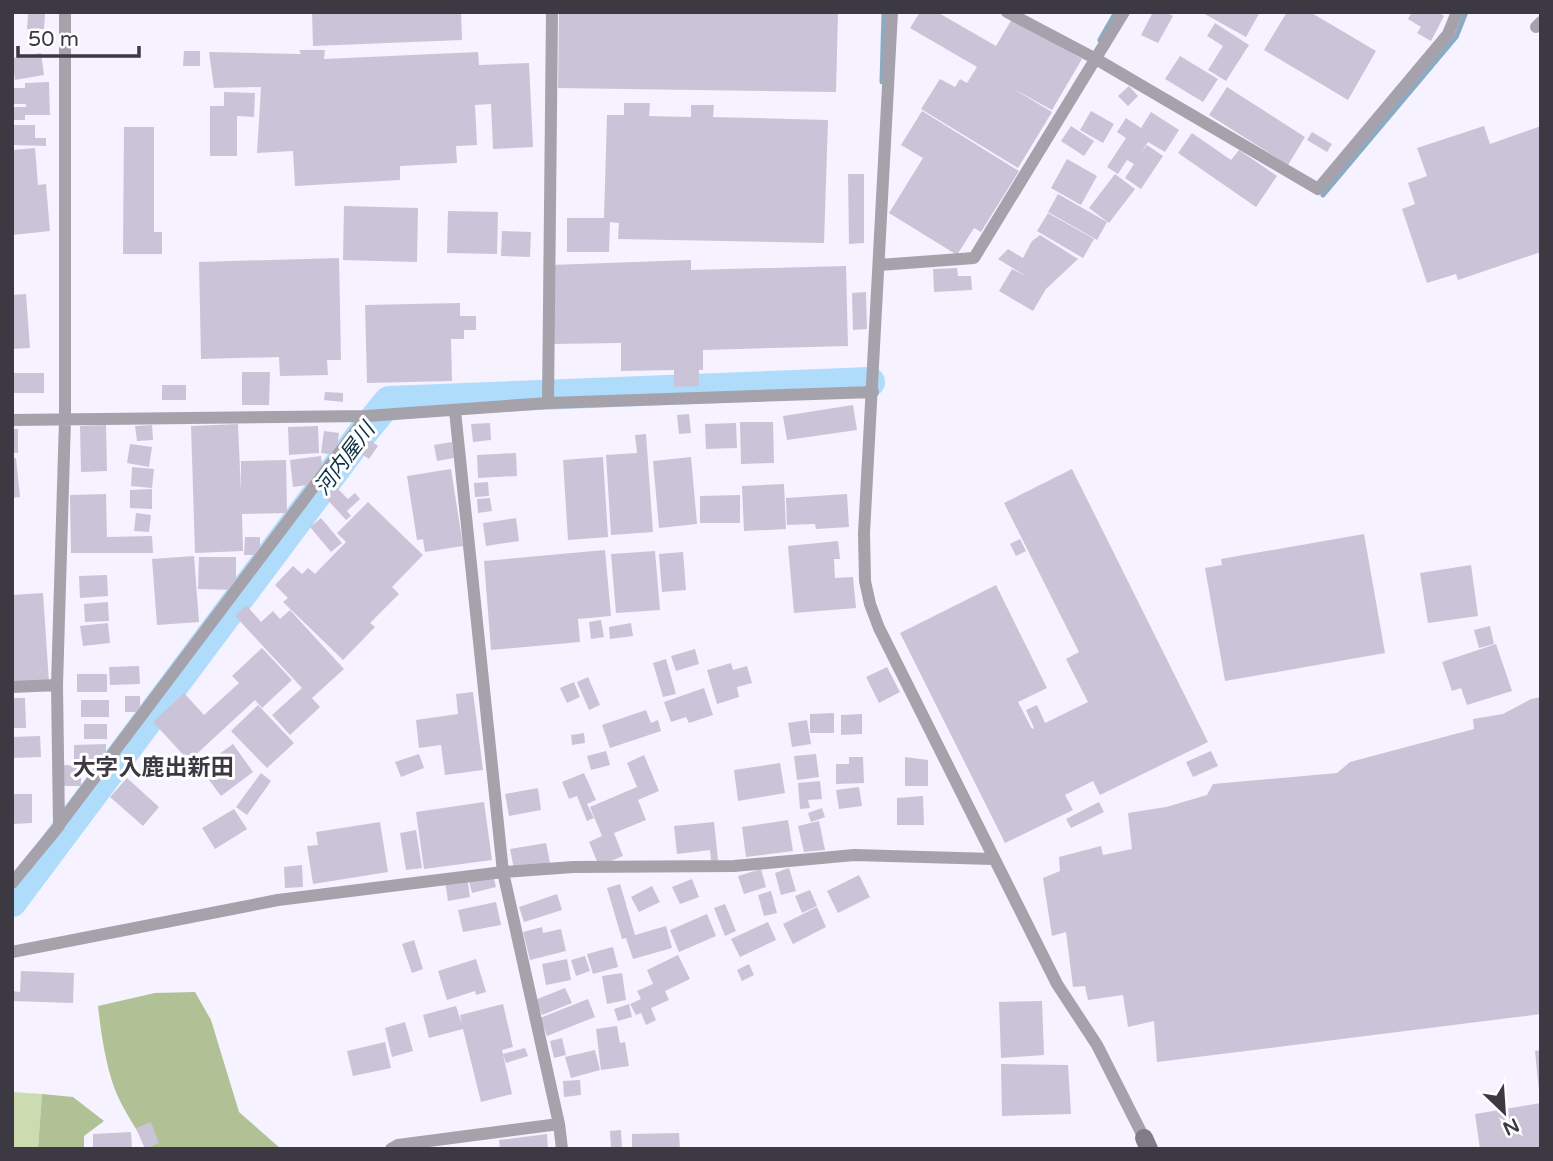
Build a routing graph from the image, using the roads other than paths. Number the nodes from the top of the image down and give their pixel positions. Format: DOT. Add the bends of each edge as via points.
graph roads {
  1 [pos="65,12"];
  2 [pos="552,12"];
  3 [pos="892,12"];
  4 [pos="1007,12"];
  5 [pos="1124,12"];
  6 [pos="1457,12"];
  7 [pos="1096,59"];
  8 [pos="879,265"];
  9 [pos="873,393"];
  10 [pos="548,403"];
  11 [pos="455,411"];
  12 [pos="367,416"];
  13 [pos="12,420"];
  14 [pos="65,420"];
  15 [pos="57,685"];
  16 [pos="12,687"];
  17 [pos="59,826"];
  18 [pos="993,859"];
  19 [pos="503,872"];
  20 [pos="12,883"];
  21 [pos="12,952"];
  22 [pos="559,1124"];
  23 [pos="1147,1143"];
  24 [pos="391,1149"];
  25 [pos="562,1149"];
  1 -- 14 [label="street"];
  2 -- 10 [label="street"];
  3 -- 8 [label="street"];
  4 -- 7 [label="street"];
  5 -- 7 [label="street"];
  6 -- 7 [label="street" via="1448,34 1318,190"];
  7 -- 8 [label="street" via="974,258"];
  8 -- 9 [label="street"];
  9 -- 10 [label="street"];
  9 -- 18 [label="street" via="863,555 870,604"];
  10 -- 11 [label="street"];
  11 -- 12 [label="street"];
  11 -- 19 [label="street"];
  12 -- 14 [label="street"];
  12 -- 17 [label="street"];
  13 -- 14 [label="street"];
  14 -- 15 [label="street"];
  15 -- 16 [label="street"];
  15 -- 17 [label="street"];
  17 -- 20 [label="street"];
  18 -- 19 [label="street" via="854,855 734,866"];
  18 -- 23 [label="street" via="1056,984 1097,1045"];
  19 -- 21 [label="street" via="278,900"];
  19 -- 22 [label="street"];
  22 -- 24 [label="street"];
  22 -- 25 [label="street"];
}
